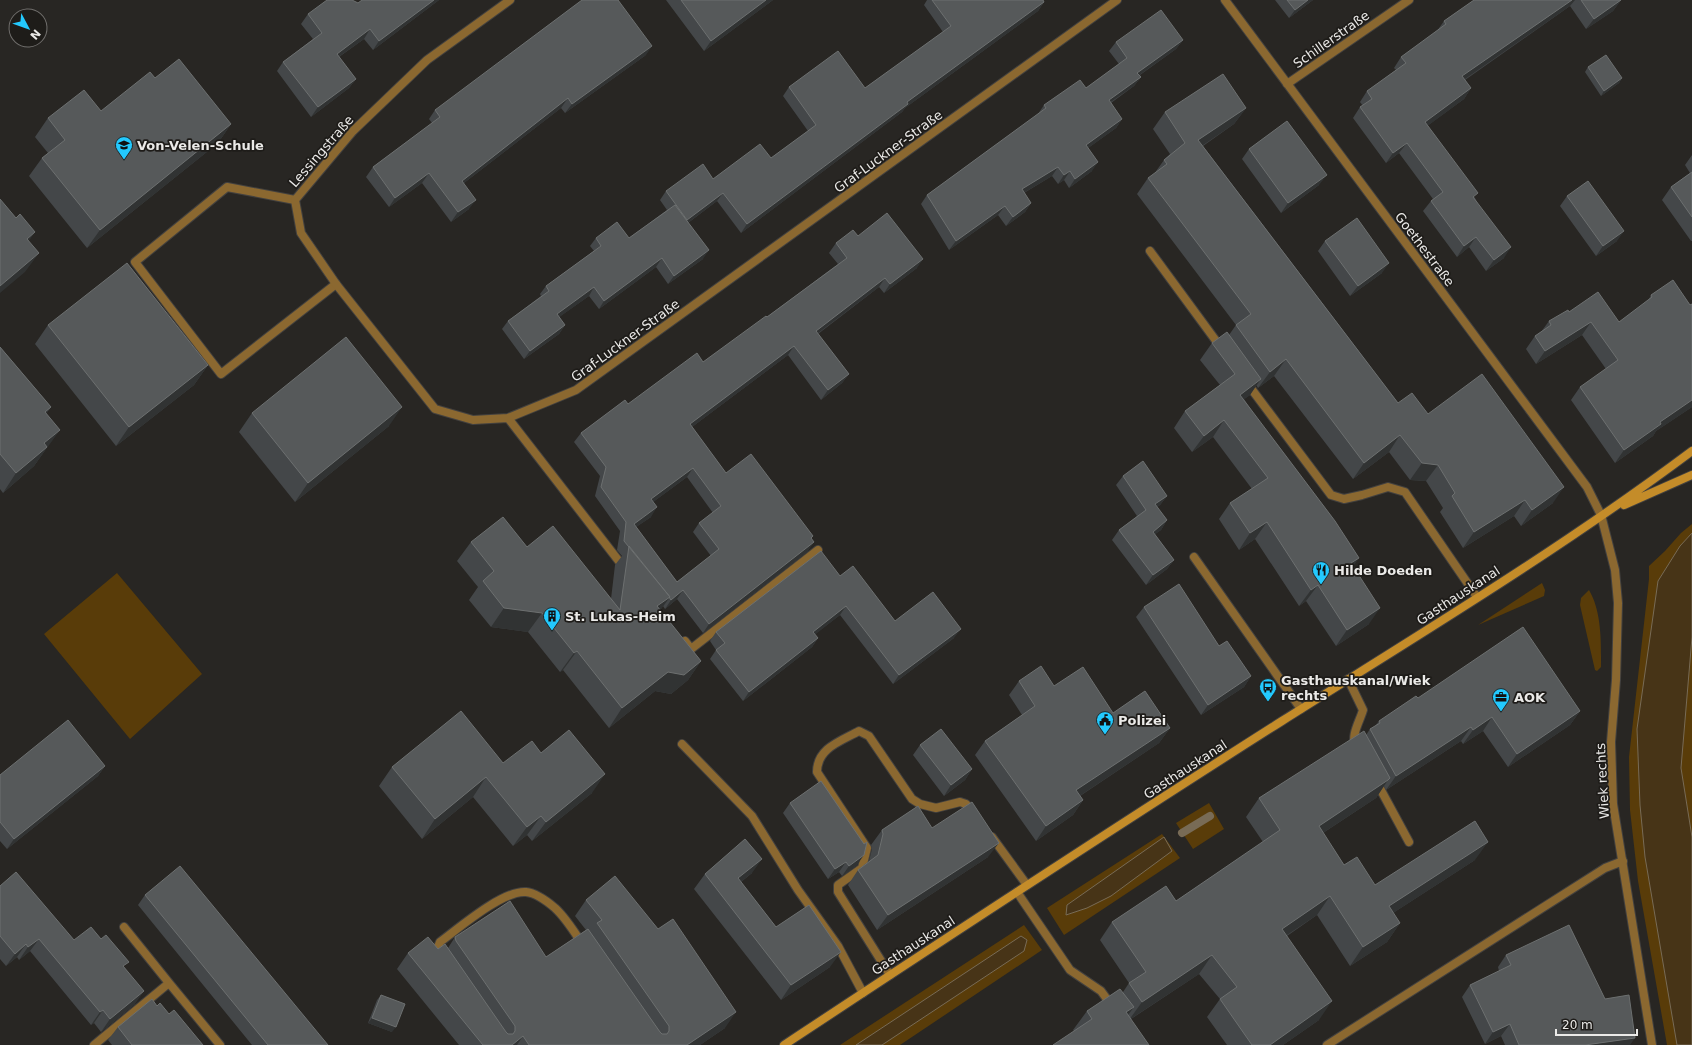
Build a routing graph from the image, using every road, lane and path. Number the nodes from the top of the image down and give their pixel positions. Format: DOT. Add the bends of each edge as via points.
graph roads {
  1 [pos="510,0"];
  2 [pos="1117,0"];
  3 [pos="1225,0"];
  4 [pos="1409,0"];
  5 [pos="1287,84"];
  6 [pos="295,200"];
  7 [pos="1150,251"];
  8 [pos="336,284"];
  9 [pos="1226,354"];
  10 [pos="1240,373"];
  11 [pos="508,418"];
  12 [pos="1692,451"];
  13 [pos="1692,475"];
  14 [pos="1601,515"];
  15 [pos="818,550"];
  16 [pos="1194,557"];
  17 [pos="629,574"];
  18 [pos="1477,597"];
  19 [pos="681,638"];
  20 [pos="1348,680"];
  21 [pos="1301,709"];
  22 [pos="682,744"];
  23 [pos="1362,756"];
  24 [pos="1372,776"];
  25 [pos="979,821"];
  26 [pos="988,832"];
  27 [pos="1409,842"];
  28 [pos="1623,861"];
  29 [pos="1027,885"];
  30 [pos="1017,892"];
  31 [pos="124,928"];
  32 [pos="589,953"];
  33 [pos="444,965"];
  34 [pos="890,975"];
  35 [pos="169,983"];
  36 [pos="863,993"];
  37 [pos="1119,1015"];
  38 [pos="94,1045"];
  39 [pos="220,1045"];
  40 [pos="784,1045"];
  41 [pos="1327,1045"];
  42 [pos="1652,1045"];
  1 -- 6 [label="street, Lessingstraße" via="428,60 353,130"];
  2 -- 11 [label="street, Graf-Luckner-Straße" via="576,390"];
  3 -- 5 [label="street, Goethestraße"];
  4 -- 5 [label="street, Schillerstraße"];
  5 -- 14 [label="street, Goethestraße" via="1587,486"];
  6 -- 8 [label="street, Lessingstraße" via="301,233"];
  6 -- 8 [label="street" via="227,187 135,262 221,374"];
  7 -- 9 [label="street"];
  8 -- 11 [label="street, Lessingstraße" via="435,409 473,420"];
  10 -- 18 [label="street" via="1331,495 1344,499 1388,487 1405,492"];
  11 -- 17 [label="street"];
  12 -- 14 [label="street"];
  13 -- 14 [label="street"];
  14 -- 18 [label="street, Gasthauskanal"];
  14 -- 28 [label="street, Wiek rechts" via="1615,570 1618,603 1611,742 1613,804"];
  15 -- 19 [label="street" via="691,649"];
  16 -- 21 [label="street"];
  18 -- 20 [label="street, Gasthauskanal"];
  20 -- 21 [label="street, Gasthauskanal"];
  20 -- 23 [label="street" via="1363,710 1354,743"];
  21 -- 29 [label="street, Gasthauskanal"];
  22 -- 36 [label="street" via="752,816 798,890 838,946"];
  24 -- 27 [label="street"];
  25 -- 34 [label="street" via="966,804 960,802 936,808 912,799 869,736 859,731 826,749 817,763 817,772 867,848 862,868 838,885 838,892"];
  26 -- 29 [label="street"];
  28 -- 41 [label="street" via="1605,868"];
  28 -- 42 [label="street, Wiek rechts"];
  29 -- 30 [label="street, Gasthauskanal"];
  30 -- 34 [label="street, Gasthauskanal"];
  30 -- 37 [label="street" via="1070,970 1101,991"];
  31 -- 35 [label="street"];
  32 -- 33 [label="street" via="556,909 527,892 514,893 493,904 440,942 439,959"];
  34 -- 36 [label="street, Gasthauskanal"];
  35 -- 38 [label="street"];
  35 -- 39 [label="street"];
  36 -- 40 [label="street, Gasthauskanal"];
}
